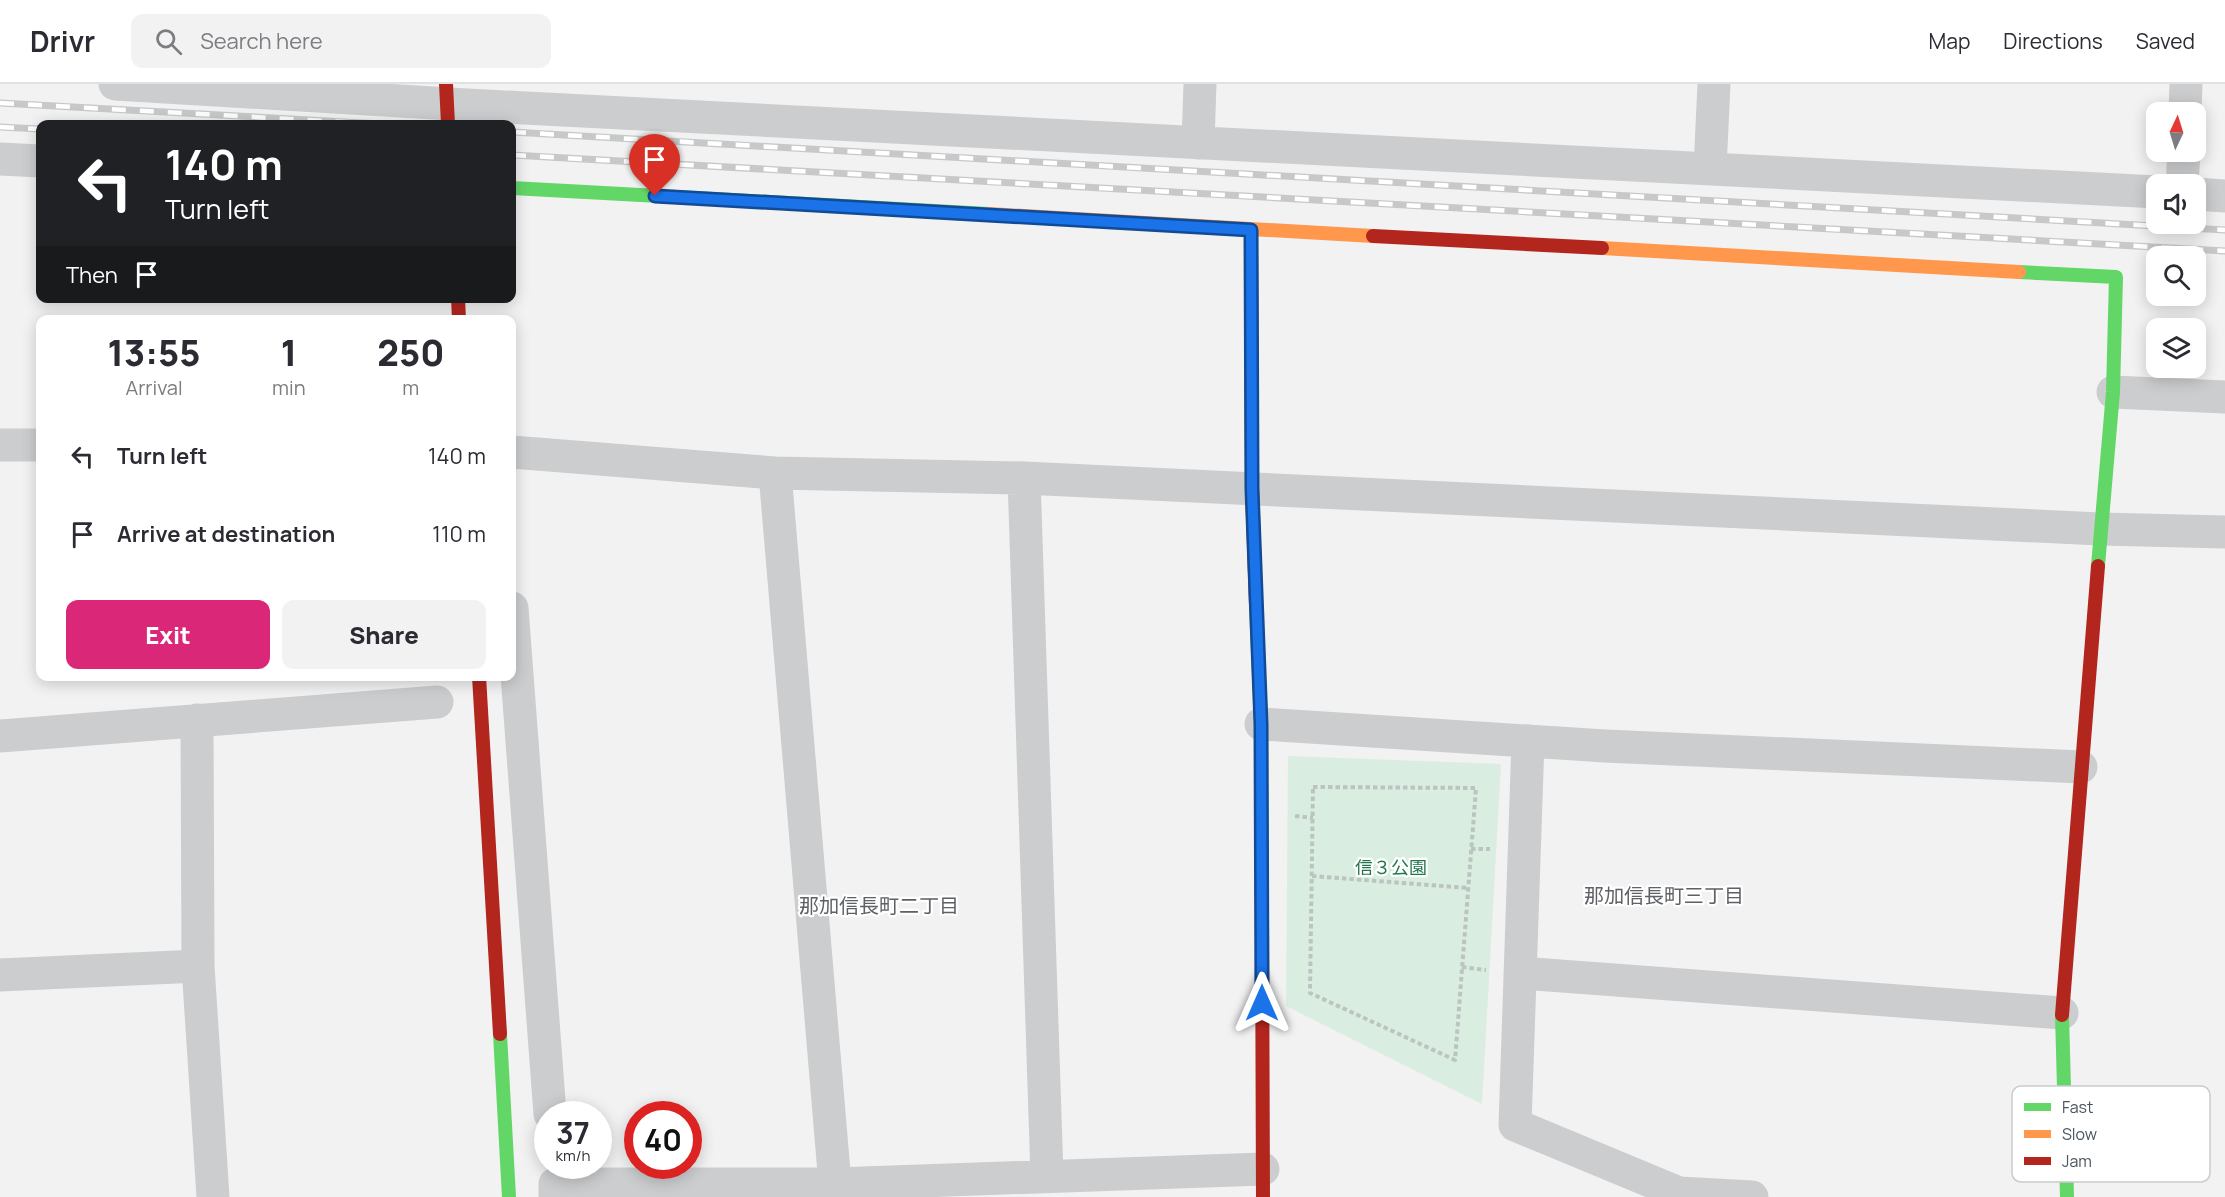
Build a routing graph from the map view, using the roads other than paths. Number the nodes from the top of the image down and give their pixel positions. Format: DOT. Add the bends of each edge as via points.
graph roads {
  1 [pos="115,84"];
  2 [pos="446,84"];
  3 [pos="1200,84"];
  4 [pos="1714,84"];
  5 [pos="2186,84"];
  6 [pos="2185,102"];
  7 [pos="448,120"];
  8 [pos="1198,143"];
  9 [pos="0,159"];
  10 [pos="36,161"];
  11 [pos="1710,169"];
  12 [pos="516,188"];
  13 [pos="2146,191"];
  14 [pos="2206,195"];
  15 [pos="2225,196"];
  16 [pos="1251,230"];
  17 [pos="2113,392"];
  18 [pos="2225,397"];
  19 [pos="0,445"];
  20 [pos="36,445"];
  21 [pos="516,452"];
  22 [pos="774,473"];
  23 [pos="1024,478"];
  24 [pos="1252,489"];
  25 [pos="2100,528"];
  26 [pos="2225,532"];
  27 [pos="516,661"];
  28 [pos="479,681"];
  29 [pos="437,702"];
  30 [pos="197,720"];
  31 [pos="1261,724"];
  32 [pos="0,736"];
  33 [pos="1528,741"];
  34 [pos="2081,767"];
  35 [pos="198,966"];
  36 [pos="1520,973"];
  37 [pos="0,975"];
  38 [pos="2062,1012"];
  39 [pos="2064,1086"];
  40 [pos="549,1101"];
  41 [pos="1047,1176"];
  42 [pos="555,1182"];
  43 [pos="2067,1182"];
  44 [pos="1263,1183"];
  45 [pos="835,1184"];
  46 [pos="213,1197"];
  47 [pos="509,1197"];
  48 [pos="1752,1197"];
  49 [pos="2067,1197"];
  1 -- 8 [label="street"];
  2 -- 7 [label="street, bridge"];
  3 -- 8 [label="street"];
  4 -- 11 [label="street"];
  5 -- 6 [label="street"];
  8 -- 11 [label="street"];
  9 -- 10 [label="street"];
  11 -- 13 [label="street"];
  12 -- 16 [label="street"];
  14 -- 15 [label="street"];
  16 -- 17 [label="street" via="2116,277"];
  16 -- 24 [label="street"];
  17 -- 18 [label="street"];
  17 -- 25 [label="street"];
  19 -- 20 [label="street"];
  21 -- 22 [label="street"];
  22 -- 23 [label="street"];
  22 -- 45 [label="street"];
  23 -- 24 [label="street"];
  23 -- 41 [label="street"];
  24 -- 25 [label="street"];
  24 -- 31 [label="street"];
  25 -- 26 [label="street"];
  25 -- 34 [label="street"];
  27 -- 40 [label="street"];
  28 -- 47 [label="street"];
  29 -- 30 [label="street"];
  30 -- 32 [label="street"];
  30 -- 35 [label="street"];
  31 -- 33 [label="street"];
  31 -- 44 [label="street"];
  33 -- 34 [label="street"];
  33 -- 36 [label="street"];
  34 -- 38 [label="street"];
  35 -- 37 [label="street"];
  35 -- 46 [label="street"];
  36 -- 38 [label="street"];
  36 -- 48 [label="street" via="1515,1125 1679,1193"];
  38 -- 39 [label="street"];
  41 -- 44 [label="street"];
  41 -- 45 [label="street"];
  42 -- 45 [label="street"];
  43 -- 49 [label="street"];
}
